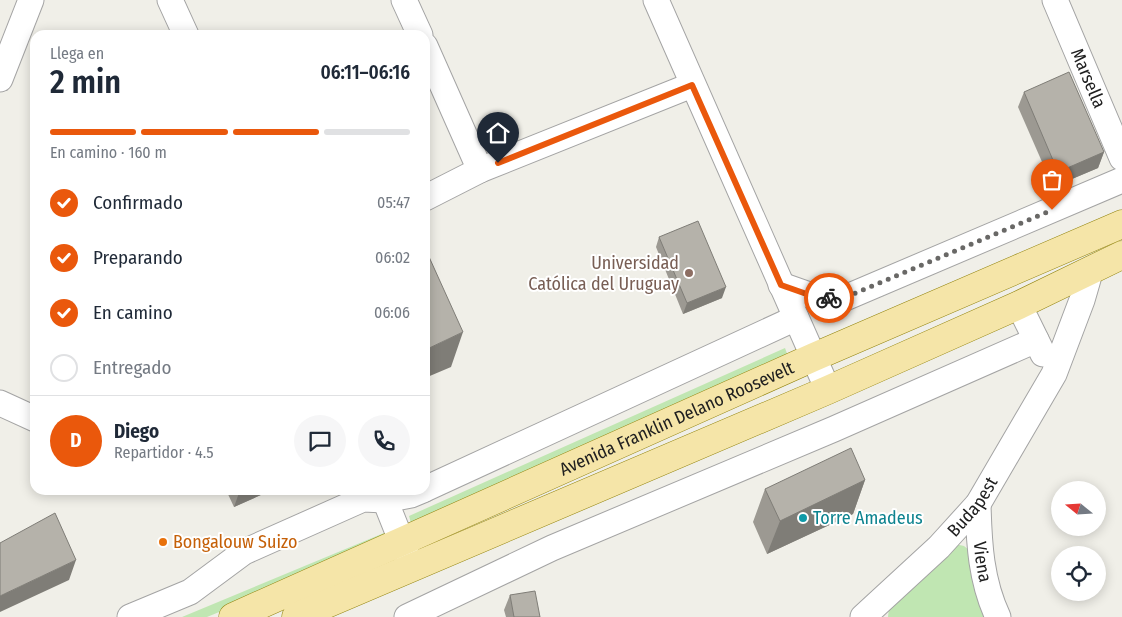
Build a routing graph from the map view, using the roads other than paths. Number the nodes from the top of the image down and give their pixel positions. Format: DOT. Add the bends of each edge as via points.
graph roads {
  1 [pos="31,0"];
  2 [pos="170,0"];
  3 [pos="404,0"];
  4 [pos="656,0"];
  5 [pos="1055,0"];
  6 [pos="184,30"];
  7 [pos="418,30"];
  8 [pos="430,57"];
  9 [pos="0,79"];
  10 [pos="692,85"];
  11 [pos="1122,158"];
  12 [pos="480,170"];
  13 [pos="1122,180"];
  14 [pos="430,195"];
  15 [pos="1122,224"];
  16 [pos="1122,255"];
  17 [pos="1091,269"];
  18 [pos="781,285"];
  19 [pos="1019,304"];
  20 [pos="796,318"];
  21 [pos="1036,340"];
  22 [pos="814,357"];
  23 [pos="1054,374"];
  24 [pos="828,390"];
  25 [pos="0,403"];
  26 [pos="30,417"];
  27 [pos="430,487"];
  28 [pos="383,495"];
  29 [pos="411,495"];
  30 [pos="978,504"];
  31 [pos="402,542"];
  32 [pos="412,568"];
  33 [pos="130,617"];
  34 [pos="233,617"];
  35 [pos="296,617"];
  36 [pos="407,617"];
  37 [pos="863,617"];
  38 [pos="998,617"];
  1 -- 9 [label="street"];
  2 -- 6 [label="street"];
  3 -- 7 [label="street"];
  4 -- 10 [label="street"];
  5 -- 11 [label="street, Marsella"];
  8 -- 12 [label="street"];
  10 -- 12 [label="street"];
  10 -- 18 [label="street"];
  12 -- 14 [label="street"];
  13 -- 18 [label="street" via="844,298 818,298"];
  15 -- 22 [label="main road, Avenida Franklin Delano Roosevelt"];
  16 -- 17 [label="main road, Avenida Franklin Delano Roosevelt"];
  17 -- 19 [label="main road, Avenida Franklin Delano Roosevelt"];
  17 -- 23 [label="street, Budapest"];
  18 -- 20 [label="street"];
  19 -- 21 [label="street"];
  19 -- 24 [label="main road, Avenida Franklin Delano Roosevelt"];
  20 -- 22 [label="street"];
  20 -- 27 [label="street"];
  21 -- 23 [label="street"];
  21 -- 36 [label="street" via="552,548"];
  22 -- 24 [label="street"];
  22 -- 31 [label="main road, Avenida Franklin Delano Roosevelt"];
  23 -- 30 [label="street, Budapest"];
  24 -- 32 [label="main road, Avenida Franklin Delano Roosevelt"];
  25 -- 26 [label="street"];
  28 -- 29 [label="street"];
  28 -- 31 [label="street"];
  28 -- 33 [label="street" via="363,499 244,552 190,592"];
  30 -- 37 [label="street, Budapest" via="939,547"];
  30 -- 38 [label="street, Viena" via="980,554 989,598"];
  31 -- 32 [label="street"];
  31 -- 34 [label="main road, Avenida Franklin Delano Roosevelt"];
  32 -- 35 [label="main road, Avenida Franklin Delano Roosevelt"];
}
